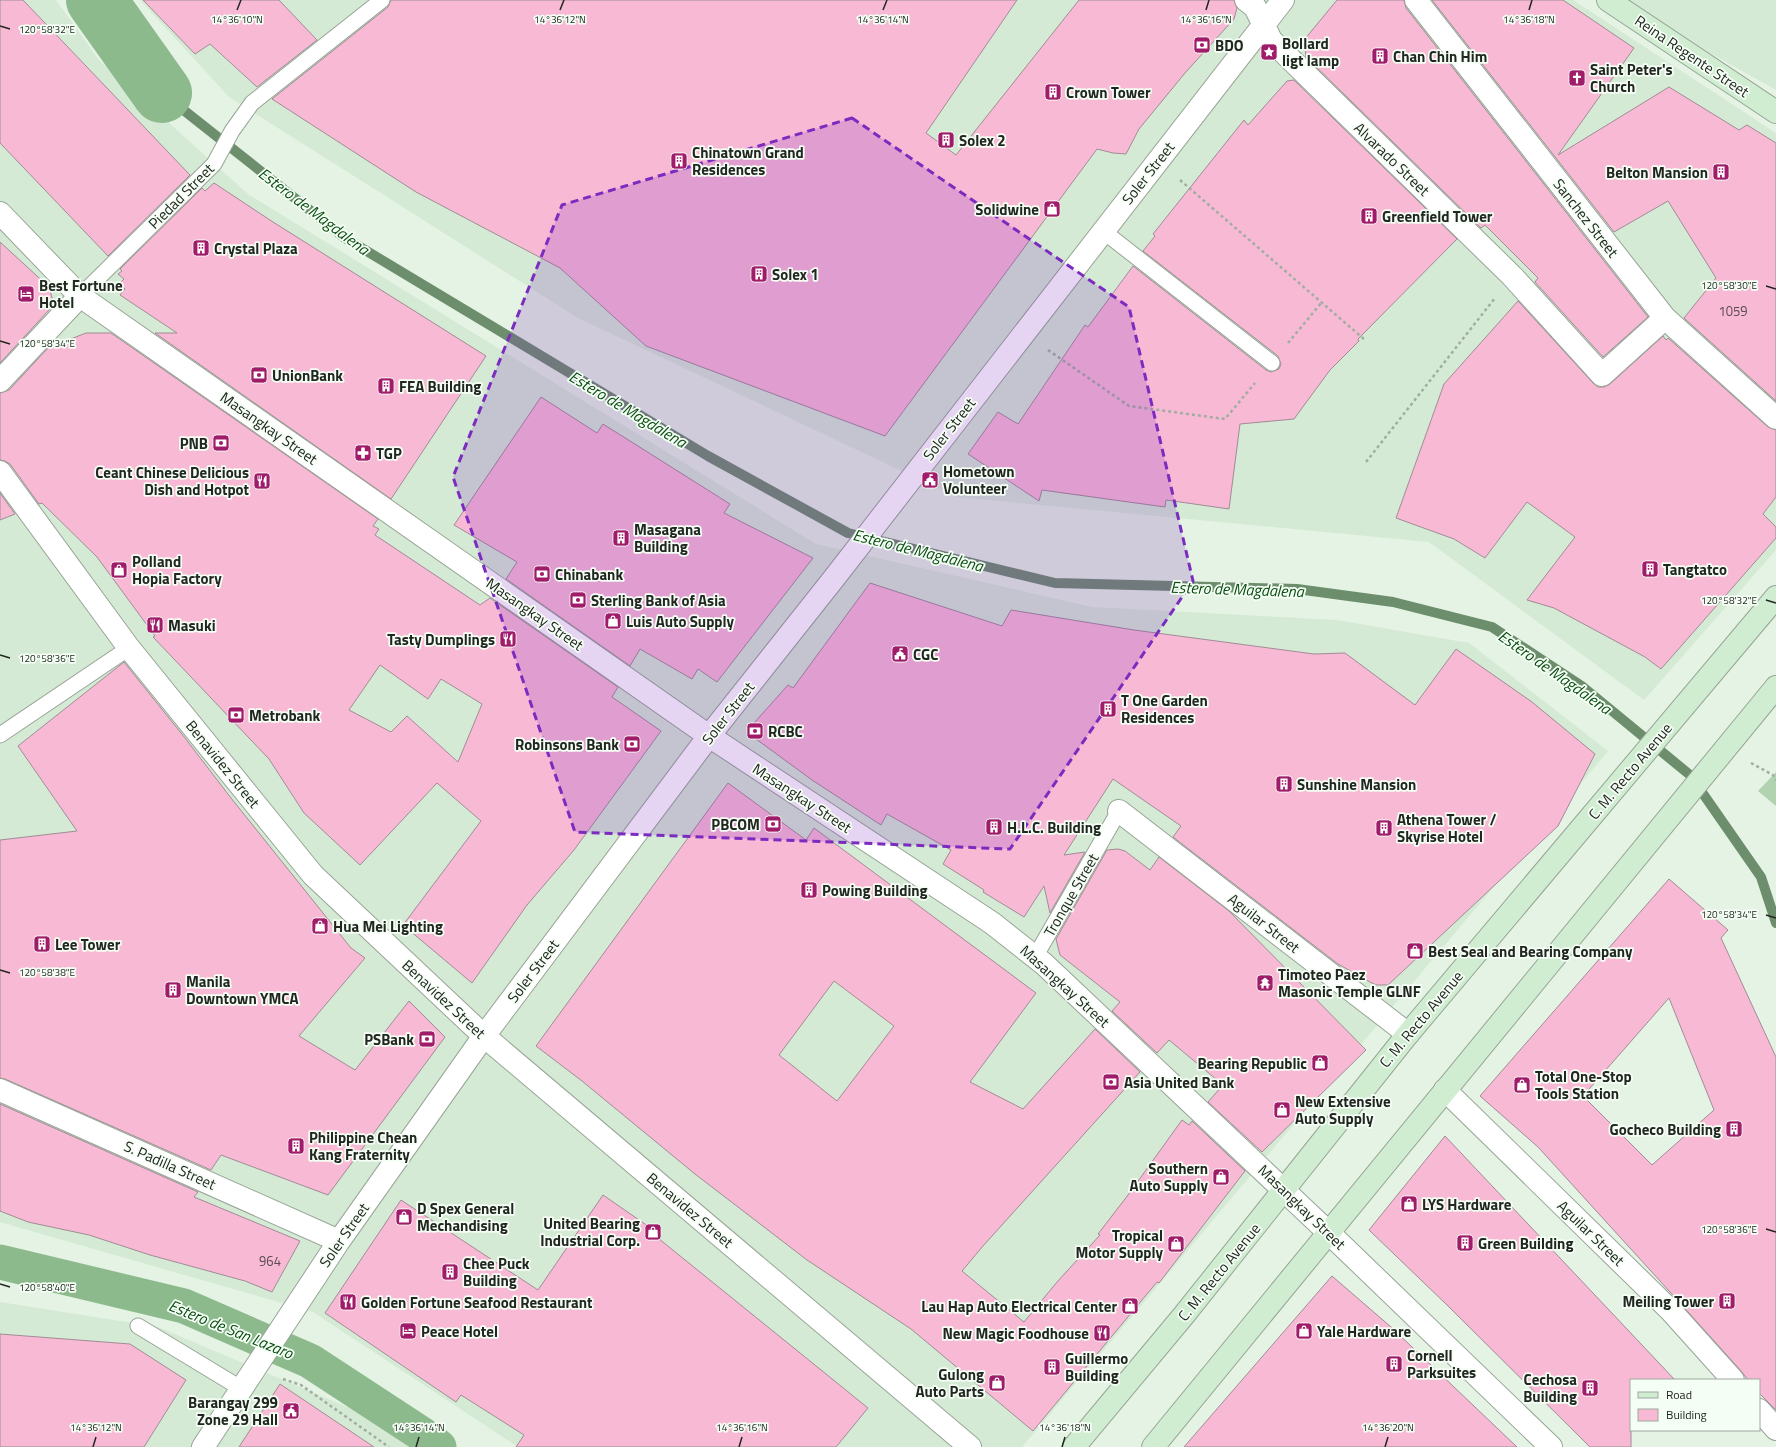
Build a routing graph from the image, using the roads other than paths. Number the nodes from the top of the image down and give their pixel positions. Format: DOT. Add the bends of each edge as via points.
graph roads {
  1 [pos="382,0"];
  2 [pos="1246,0"];
  3 [pos="1282,0"];
  4 [pos="1416,0"];
  5 [pos="1608,0"];
  6 [pos="1264,24"];
  7 [pos="1776,112"];
  8 [pos="0,213"];
  9 [pos="1103,231"];
  10 [pos="80,296"];
  11 [pos="1665,318"];
  12 [pos="1272,363"];
  13 [pos="0,381"];
  14 [pos="1776,418"];
  15 [pos="0,472"];
  16 [pos="1776,596"];
  17 [pos="129,648"];
  18 [pos="1776,687"];
  19 [pos="0,735"];
  20 [pos="709,736"];
  21 [pos="1119,811"];
  22 [pos="1035,957"];
  23 [pos="1408,1034"];
  24 [pos="484,1036"];
  25 [pos="0,1090"];
  26 [pos="1445,1090"];
  27 [pos="1285,1190"];
  28 [pos="1329,1233"];
  29 [pos="339,1241"];
  30 [pos="138,1326"];
  31 [pos="1731,1379"];
  32 [pos="242,1388"];
  33 [pos="1760,1411"];
  34 [pos="1776,1429"];
  35 [pos="203,1447"];
  36 [pos="970,1447"];
  37 [pos="1074,1447"];
  38 [pos="1152,1447"];
  39 [pos="1551,1447"];
  1 -- 10 [label="lane, Piedad Street" via="252,103 232,131 214,164"];
  2 -- 6 [label="street, Alvarado Street" via="1255,7"];
  3 -- 6 [label="street, Soler Street"];
  4 -- 11 [label="street, Sanchez Street"];
  5 -- 7 [label="main road, Reina Regente Street"];
  6 -- 9 [label="street, Soler Street"];
  6 -- 11 [label="street, Alvarado Street" via="1271,40 1512,276 1602,375"];
  8 -- 10 [label="street, Masangkay Street"];
  9 -- 12 [label="lane"];
  9 -- 20 [label="street, Soler Street"];
  10 -- 13 [label="street, Piedad Street"];
  10 -- 20 [label="street, Masangkay Street"];
  11 -- 14 [label="street, Sanchez Street"];
  15 -- 17 [label="street, Benavidez Street"];
  16 -- 23 [label="main road, C. M. Recto Avenue"];
  17 -- 19 [label="lane"];
  17 -- 24 [label="street, Benavidez Street" via="313,875"];
  18 -- 26 [label="main road"];
  20 -- 22 [label="street, Masangkay Street" via="992,923"];
  20 -- 24 [label="street, Soler Street"];
  21 -- 22 [label="lane, Tronque Street"];
  21 -- 23 [label="street, Aguilar Street"];
  22 -- 27 [label="street, Masangkay Street"];
  23 -- 27 [label="main road, C. M. Recto Avenue"];
  24 -- 29 [label="street, Soler Street"];
  24 -- 36 [label="street, Benavidez Street"];
  25 -- 29 [label="street, S. Padilla Street"];
  26 -- 28 [label="main road"];
  26 -- 31 [label="street, Aguilar Street" via="1672,1311"];
  27 -- 28 [label="street, Masangkay Street"];
  27 -- 37 [label="main road, C. M. Recto Avenue"];
  28 -- 38 [label="main road"];
  28 -- 39 [label="street, Masangkay Street"];
  29 -- 32 [label="street, Soler Street"];
  30 -- 32 [label="lane"];
  32 -- 35 [label="street, Soler Street"];
  33 -- 34 [label="street"];
}
